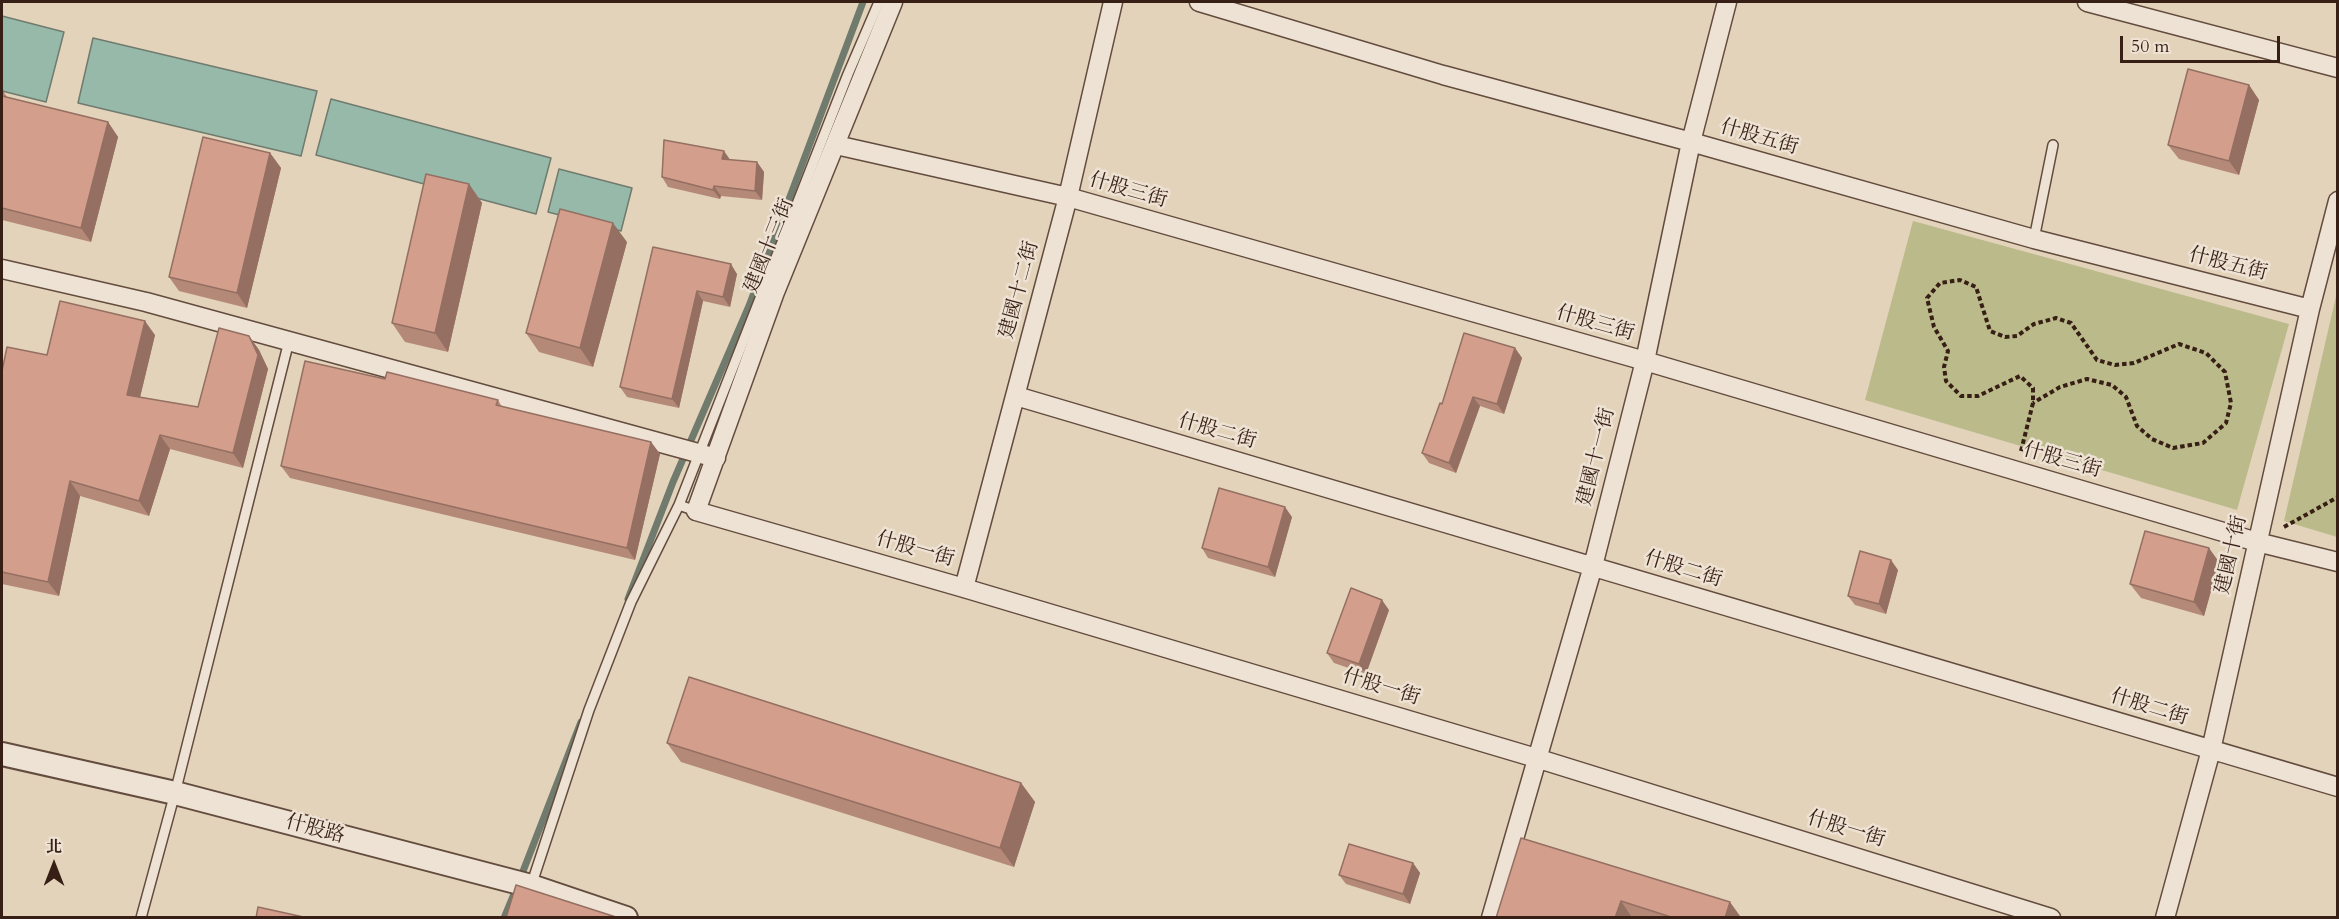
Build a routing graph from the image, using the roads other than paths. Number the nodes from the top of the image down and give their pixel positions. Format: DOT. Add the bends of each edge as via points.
graph roads {
  1 [pos="879,2"];
  2 [pos="893,2"];
  3 [pos="1113,2"];
  4 [pos="1199,2"];
  5 [pos="1727,2"];
  6 [pos="2087,2"];
  7 [pos="2337,68"];
  8 [pos="1691,142"];
  9 [pos="836,145"];
  10 [pos="2053,145"];
  11 [pos="1068,197"];
  12 [pos="2337,201"];
  13 [pos="2034,239"];
  14 [pos="2,270"];
  15 [pos="2310,309"];
  16 [pos="289,341"];
  17 [pos="1645,361"];
  18 [pos="1016,396"];
  19 [pos="707,456"];
  20 [pos="687,508"];
  21 [pos="2257,542"];
  22 [pos="2337,562"];
  23 [pos="1593,566"];
  24 [pos="964,588"];
  25 [pos="2211,750"];
  26 [pos="2,754"];
  27 [pos="1536,758"];
  28 [pos="2337,788"];
  29 [pos="175,793"];
  30 [pos="531,886"];
  31 [pos="141,918"];
  32 [pos="626,918"];
  33 [pos="1491,918"];
  34 [pos="2051,918"];
  35 [pos="2165,918"];
  1 -- 19 [label="lane" via="848,74"];
  2 -- 9 [label="street, 建國十三街"];
  3 -- 11 [label="street, 建國十二街"];
  4 -- 8 [label="street, 什股五街" via="1443,75"];
  5 -- 8 [label="street, 建國十一街"];
  6 -- 7 [label="street"];
  8 -- 13 [label="street, 什股五街"];
  8 -- 17 [label="street, 建國十一街"];
  9 -- 11 [label="street, 什股三街"];
  9 -- 19 [label="street, 建國十三街"];
  10 -- 13 [label="lane"];
  11 -- 17 [label="street, 什股三街"];
  11 -- 18 [label="street, 建國十二街"];
  12 -- 15 [label="street, 建國十街"];
  13 -- 15 [label="street, 什股五街"];
  14 -- 16 [label="street" via="146,302"];
  15 -- 21 [label="street, 建國十街"];
  16 -- 19 [label="street"];
  16 -- 29 [label="lane"];
  17 -- 21 [label="street, 什股三街"];
  17 -- 23 [label="street, 建國十一街"];
  18 -- 23 [label="street, 什股二街"];
  18 -- 24 [label="street, 建國十二街"];
  19 -- 20 [label="street, 建國十三街"];
  20 -- 24 [label="street, 什股一街"];
  20 -- 30 [label="lane" via="631,602 589,710"];
  21 -- 22 [label="street, 什股三街"];
  21 -- 25 [label="street, 建國十街"];
  23 -- 25 [label="street, 什股二街"];
  23 -- 27 [label="street, 建國十一街"];
  24 -- 27 [label="street, 什股一街"];
  25 -- 28 [label="street, 什股二街"];
  25 -- 35 [label="street, 建國十街"];
  26 -- 29 [label="street, 什股路"];
  27 -- 33 [label="street, 建國十一街"];
  27 -- 34 [label="street, 什股一街"];
  29 -- 30 [label="street, 什股路"];
  29 -- 31 [label="lane"];
  30 -- 32 [label="street, 什股路"];
}
